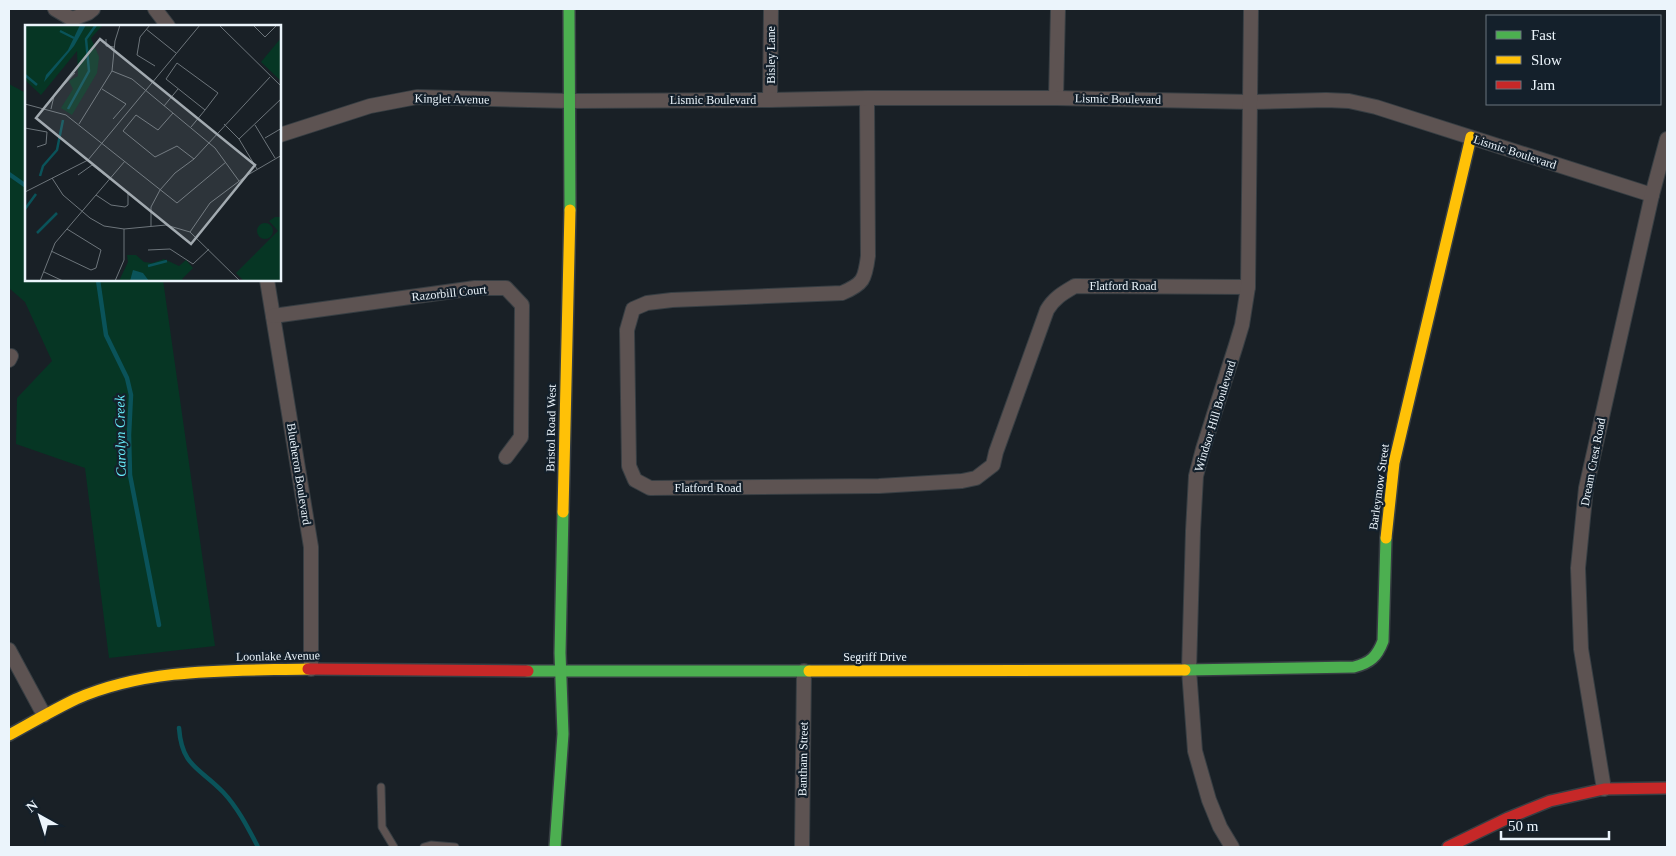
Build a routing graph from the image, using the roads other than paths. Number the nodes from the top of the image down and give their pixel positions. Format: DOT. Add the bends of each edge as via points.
graph roads {
  1 [pos="55,9"];
  2 [pos="93,9"];
  3 [pos="155,9"];
  4 [pos="570,9"];
  5 [pos="771,9"];
  6 [pos="1058,9"];
  7 [pos="1251,9"];
  8 [pos="167,25"];
  9 [pos="867,98"];
  10 [pos="1056,98"];
  11 [pos="770,100"];
  12 [pos="570,101"];
  13 [pos="1251,102"];
  14 [pos="281,135"];
  15 [pos="1470,137"];
  16 [pos="1667,140"];
  17 [pos="1652,195"];
  18 [pos="267,281"];
  19 [pos="1248,287"];
  20 [pos="273,316"];
  21 [pos="506,457"];
  22 [pos="9,650"];
  23 [pos="311,669"];
  24 [pos="1190,670"];
  25 [pos="561,671"];
  26 [pos="804,671"];
  27 [pos="44,715"];
  28 [pos="9,735"];
  29 [pos="381,787"];
  30 [pos="1667,788"];
  31 [pos="1604,789"];
  32 [pos="394,847"];
  33 [pos="424,847"];
  34 [pos="455,847"];
  35 [pos="555,847"];
  36 [pos="802,847"];
  37 [pos="1232,847"];
  38 [pos="1448,847"];
  1 -- 2 [label="street" via="72,19"];
  3 -- 8 [label="street"];
  4 -- 12 [label="street, Bristol Road West"];
  5 -- 11 [label="street, Bisley Lane"];
  6 -- 10 [label="street"];
  7 -- 13 [label="street, Windsor Hill Boulevard"];
  9 -- 10 [label="street, Lismic Boulevard"];
  9 -- 11 [label="street, Lismic Boulevard"];
  9 -- 19 [label="street, Flatford Road" via="868,256 866,272 858,286 842,293 672,300 647,303 633,309 627,330 629,466 635,480 650,488 689,488 879,486 976,478 993,465 1047,310 1063,292 1075,286"];
  10 -- 13 [label="street, Lismic Boulevard"];
  11 -- 12 [label="street, Lismic Boulevard"];
  12 -- 14 [label="street, Kinglet Avenue" via="417,97 370,106"];
  12 -- 25 [label="street, Bristol Road West"];
  13 -- 15 [label="street, Lismic Boulevard" via="1349,101"];
  13 -- 19 [label="street, Windsor Hill Boulevard"];
  15 -- 17 [label="street, Lismic Boulevard"];
  15 -- 24 [label="street, Barleymow Street" via="1394,463 1387,520 1383,641 1378,656 1370,663 1354,667"];
  16 -- 17 [label="street, Dream Crest Road"];
  17 -- 31 [label="street, Dream Crest Road" via="1586,488 1578,568 1581,649"];
  18 -- 20 [label="street, Blueheron Boulevard"];
  19 -- 24 [label="street, Windsor Hill Boulevard" via="1242,325 1196,476"];
  20 -- 21 [label="street, Razorbill Court" via="475,288 506,288 522,304 521,437"];
  20 -- 23 [label="street, Blueheron Boulevard" via="311,547"];
  22 -- 27 [label="street"];
  23 -- 25 [label="street, Loonlake Avenue"];
  23 -- 27 [label="street, Loonlake Avenue" via="174,673 128,682 77,699"];
  24 -- 26 [label="street, Segriff Drive"];
  24 -- 37 [label="street, Windsor Hill Boulevard" via="1195,750 1209,800"];
  25 -- 26 [label="street, Segriff Drive"];
  25 -- 35 [label="street, Bristol Road West" via="563,734"];
  26 -- 36 [label="street, Bantham Street"];
  27 -- 28 [label="street, Loonlake Avenue"];
  29 -- 32 [label="lane" via="382,827"];
  30 -- 31 [label="street"];
  31 -- 38 [label="street" via="1550,801"];
  33 -- 34 [label="lane"];
}
